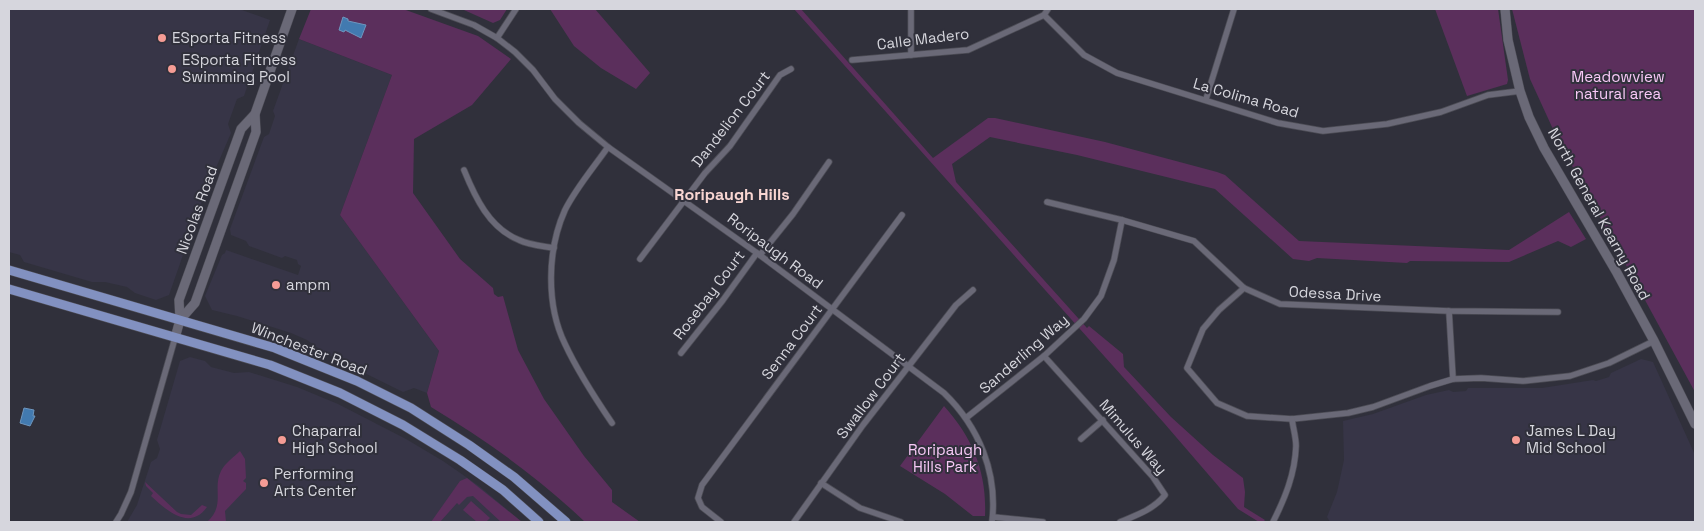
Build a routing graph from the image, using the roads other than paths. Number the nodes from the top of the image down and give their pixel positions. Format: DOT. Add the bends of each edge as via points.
graph roads {
  1 [pos="292,9"];
  2 [pos="431,9"];
  3 [pos="516,9"];
  4 [pos="910,9"];
  5 [pos="1234,9"];
  6 [pos="1505,9"];
  7 [pos="1046,12"];
  8 [pos="498,38"];
  9 [pos="911,54"];
  10 [pos="852,60"];
  11 [pos="791,69"];
  12 [pos="1520,91"];
  13 [pos="1206,99"];
  14 [pos="255,114"];
  15 [pos="608,147"];
  16 [pos="829,162"];
  17 [pos="464,170"];
  18 [pos="684,200"];
  19 [pos="1048,202"];
  20 [pos="902,215"];
  21 [pos="1122,220"];
  22 [pos="554,248"];
  23 [pos="759,254"];
  24 [pos="640,259"];
  25 [pos="9,270"];
  26 [pos="1244,288"];
  27 [pos="9,289"];
  28 [pos="973,290"];
  29 [pos="832,309"];
  30 [pos="1449,312"];
  31 [pos="1558,312"];
  32 [pos="180,320"];
  33 [pos="175,338"];
  34 [pos="1654,341"];
  35 [pos="681,353"];
  36 [pos="1044,356"];
  37 [pos="908,367"];
  38 [pos="1453,379"];
  39 [pos="966,418"];
  40 [pos="1292,419"];
  41 [pos="1103,420"];
  42 [pos="612,423"];
  43 [pos="1695,424"];
  44 [pos="1081,439"];
  45 [pos="821,483"];
  46 [pos="993,520"];
  47 [pos="116,522"];
  48 [pos="539,522"];
  49 [pos="566,522"];
  50 [pos="720,522"];
  51 [pos="794,522"];
  52 [pos="901,522"];
  53 [pos="1043,522"];
  54 [pos="1120,522"];
  55 [pos="1273,522"];
  1 -- 14 [label="main road, Nicolas Road"];
  2 -- 8 [label="street, Roripaugh Road"];
  3 -- 8 [label="street"];
  4 -- 9 [label="street"];
  5 -- 13 [label="street"];
  6 -- 12 [label="main road, North General Kearny Road" via="1508,40"];
  7 -- 9 [label="street, Calle Madero" via="968,50"];
  7 -- 13 [label="street, La Colima Road" via="1084,55 1117,73"];
  8 -- 15 [label="street, Roripaugh Road" via="521,58 555,99"];
  9 -- 10 [label="street, Calle Madero"];
  11 -- 18 [label="street, Dandelion Court" via="780,75 730,146"];
  12 -- 13 [label="street, La Colima Road" via="1488,95 1441,112 1387,124 1323,131 1278,123"];
  12 -- 34 [label="main road, North General Kearny Road" via="1544,148"];
  14 -- 32 [label="main road, Nicolas Road" via="256,132 195,303"];
  14 -- 32 [label="main road, Nicolas Road" via="241,129 178,302"];
  15 -- 18 [label="street, Roripaugh Road"];
  15 -- 22 [label="street" via="566,209"];
  16 -- 23 [label="street, Rosebay Court" via="793,214"];
  17 -- 22 [label="street" via="475,198 501,229 519,240"];
  18 -- 23 [label="street, Roripaugh Road"];
  18 -- 24 [label="street, Dandelion Court"];
  19 -- 21 [label="street, Odessa Drive"];
  20 -- 29 [label="street, Senna Court"];
  21 -- 26 [label="street, Odessa Drive" via="1194,241"];
  21 -- 36 [label="street, Sanderling Way" via="1114,260 1101,296 1079,324"];
  22 -- 42 [label="street" via="553,297 564,343"];
  23 -- 29 [label="street, Roripaugh Road"];
  23 -- 35 [label="street, Rosebay Court"];
  25 -- 32 [label="main road, Winchester Road"];
  26 -- 30 [label="street, Odessa Drive" via="1280,304"];
  26 -- 40 [label="street" via="1203,329 1187,368 1217,403 1247,416"];
  27 -- 33 [label="main road, Winchester Road"];
  28 -- 37 [label="street, Swallow Court" via="956,305"];
  29 -- 37 [label="street, Roripaugh Road"];
  29 -- 50 [label="street, Senna Court" via="702,485 698,498 702,507"];
  30 -- 31 [label="street, Odessa Drive"];
  30 -- 38 [label="street"];
  32 -- 33 [label="main road, Nicolas Road"];
  32 -- 49 [label="main road, Winchester Road" via="326,367 411,408 514,477"];
  33 -- 47 [label="street, Nicolas Road" via="131,492"];
  33 -- 48 [label="main road, Winchester Road" via="270,365 340,393 403,424 503,490"];
  34 -- 38 [label="street" via="1609,364 1570,376 1523,380"];
  34 -- 43 [label="main road, North General Kearny Road"];
  36 -- 39 [label="street, Sanderling Way"];
  36 -- 41 [label="street, Mimulus Way"];
  37 -- 39 [label="street, Roripaugh Road" via="944,393"];
  37 -- 45 [label="street, Swallow Court"];
  38 -- 40 [label="street" via="1373,407"];
  39 -- 46 [label="street, Roripaugh Road" via="985,453 989,468"];
  40 -- 55 [label="street" via="1296,446 1292,476"];
  41 -- 44 [label="street"];
  41 -- 54 [label="street, Mimulus Way" via="1165,495 1144,512"];
  45 -- 51 [label="street, Swallow Court"];
  45 -- 52 [label="street" via="860,508"];
  46 -- 53 [label="street"];
}
